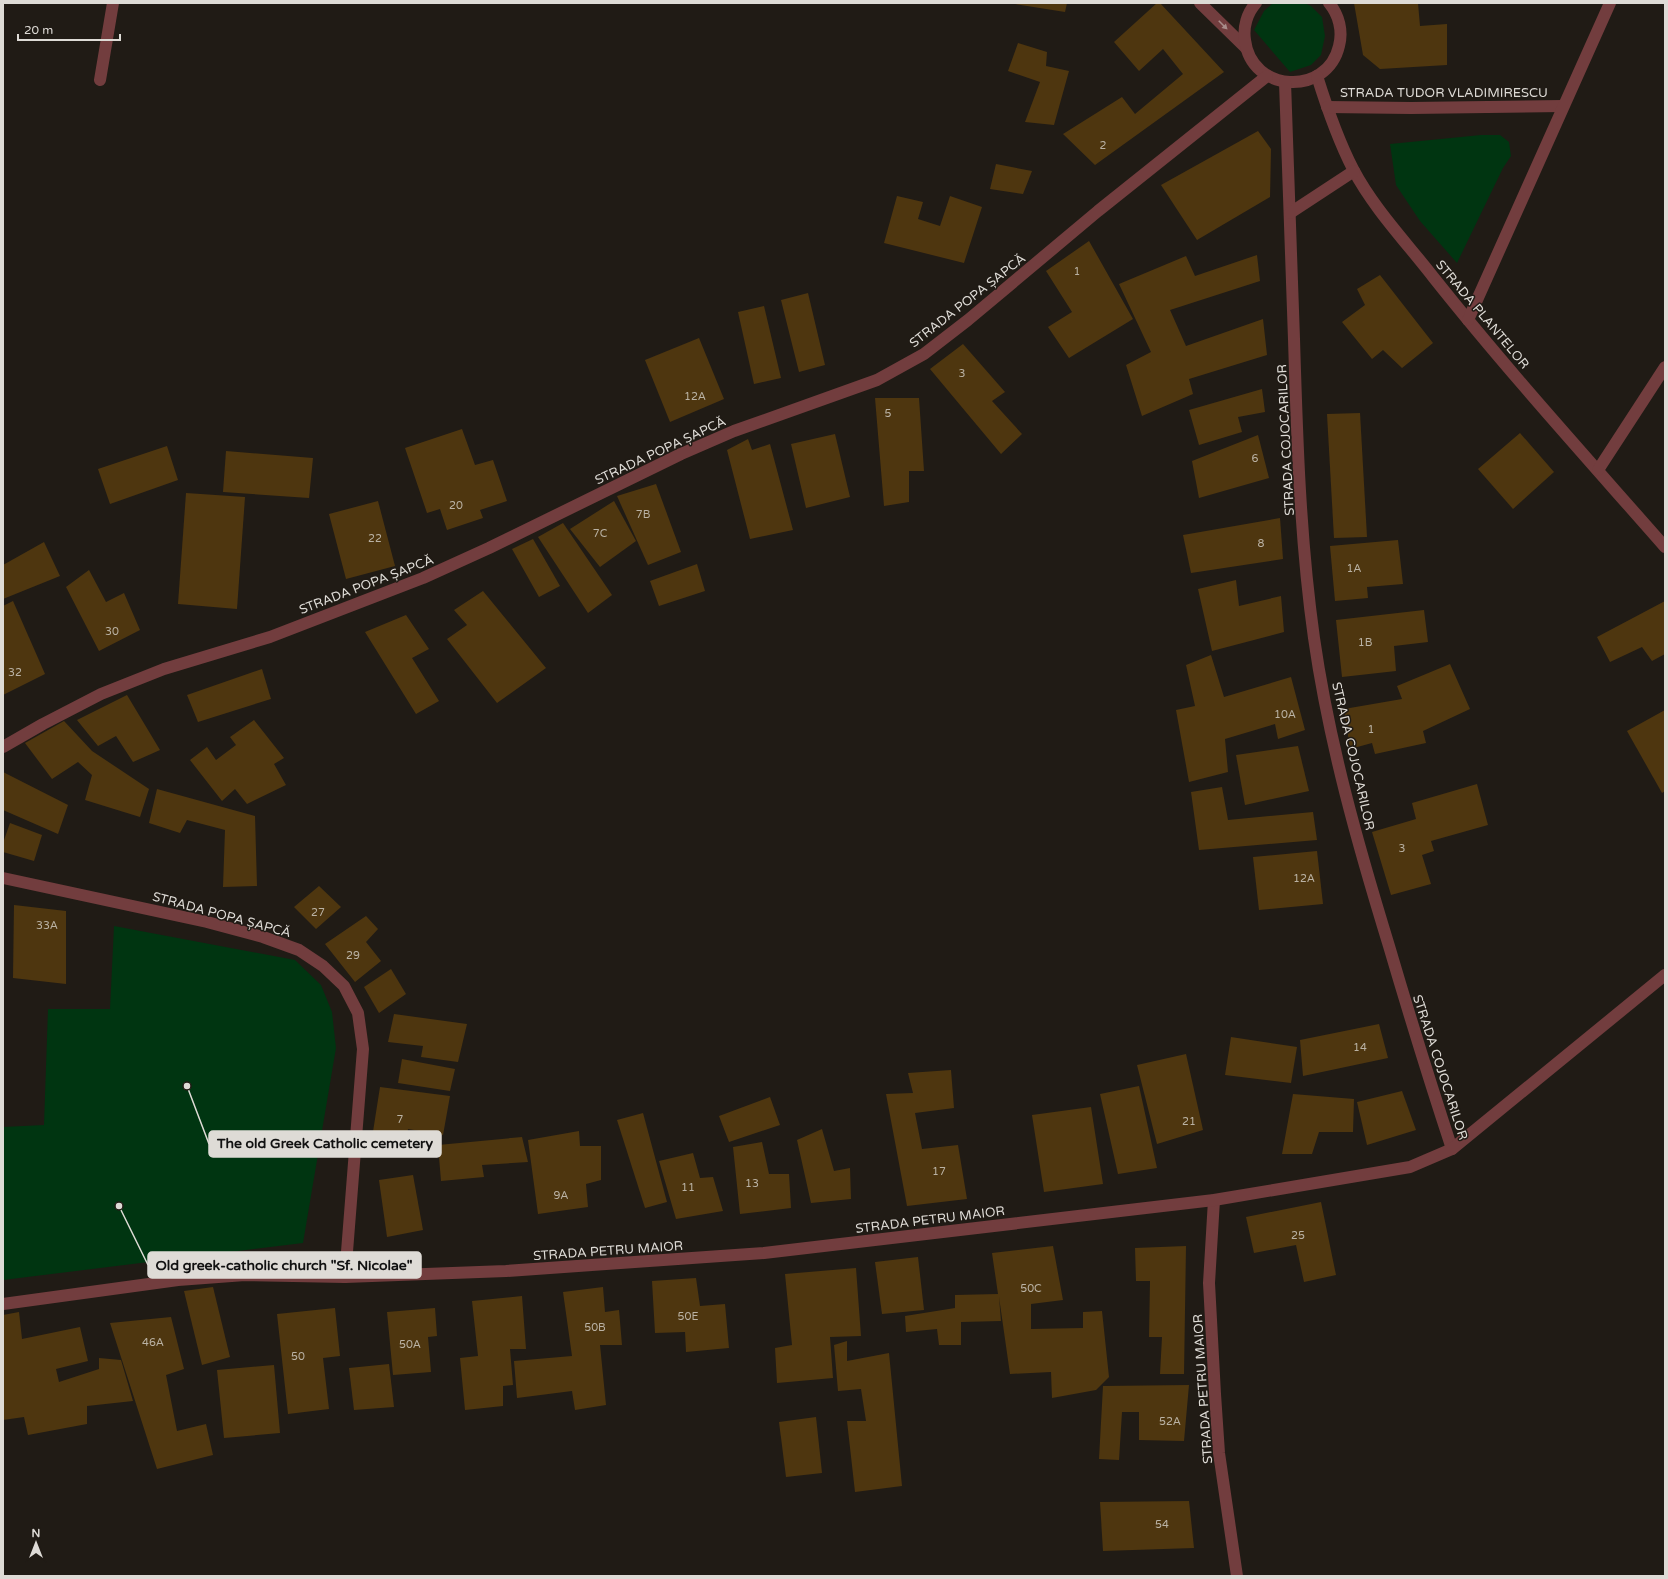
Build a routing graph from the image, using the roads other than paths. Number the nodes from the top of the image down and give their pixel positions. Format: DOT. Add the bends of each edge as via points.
graph roads {
  1 [pos="113,3"];
  2 [pos="1200,3"];
  3 [pos="1256,3"];
  4 [pos="1329,3"];
  5 [pos="1610,3"];
  6 [pos="1246,48"];
  7 [pos="1267,76"];
  8 [pos="1317,76"];
  9 [pos="100,80"];
  10 [pos="1285,82"];
  11 [pos="1563,106"];
  12 [pos="1327,107"];
  13 [pos="1354,170"];
  14 [pos="1290,213"];
  15 [pos="1468,320"];
  16 [pos="1665,367"];
  17 [pos="1598,470"];
  18 [pos="1665,547"];
  19 [pos="3,747"];
  20 [pos="3,878"];
  21 [pos="1665,975"];
  22 [pos="1452,1149"];
  23 [pos="1214,1200"];
  24 [pos="345,1277"];
  25 [pos="3,1304"];
  26 [pos="1237,1576"];
  1 -- 9 [label="street"];
  2 -- 6 [label="street, one-way"];
  3 -- 6 [label="street" via="1246,19"];
  4 -- 8 [label="street" via="1340,22 1341,38 1338,53 1329,66"];
  5 -- 11 [label="street, STRADA TUDOR VLADIMIRESCU"];
  6 -- 7 [label="street" via="1250,59"];
  7 -- 10 [label="street"];
  7 -- 19 [label="street, STRADA POPA ȘAPCĂ" via="1098,211 968,320 924,354 877,380 734,431 680,454 423,578 270,637 164,669 101,694"];
  8 -- 10 [label="street" via="1302,82"];
  8 -- 12 [label="street, STRADA PLANTELOR"];
  10 -- 14 [label="street, STRADA COJOCARILOR"];
  11 -- 12 [label="street, STRADA TUDOR VLADIMIRESCU"];
  11 -- 15 [label="street, STRADA TUDOR VLADIMIRESCU"];
  12 -- 13 [label="street, STRADA PLANTELOR"];
  13 -- 14 [label="street"];
  13 -- 15 [label="street, STRADA PLANTELOR" via="1373,200"];
  14 -- 22 [label="street, STRADA COJOCARILOR" via="1301,499 1306,571 1315,640 1330,724 1349,806 1375,901"];
  15 -- 17 [label="street, STRADA PLANTELOR"];
  16 -- 17 [label="street"];
  17 -- 18 [label="street, STRADA PLANTELOR"];
  20 -- 24 [label="street, STRADA POPA ȘAPCĂ" via="141,907 263,937 299,950 323,966 344,986 358,1013 363,1049"];
  21 -- 22 [label="street, STRADA COJOCARILOR"];
  22 -- 23 [label="street, STRADA PETRU MAIOR" via="1410,1167"];
  23 -- 24 [label="street, STRADA PETRU MAIOR" via="764,1253 506,1271"];
  23 -- 26 [label="street, STRADA PETRU MAIOR" via="1209,1283 1215,1394 1219,1453"];
  24 -- 25 [label="street, STRADA PETRU MAIOR" via="246,1275 193,1279 108,1288"];
}
